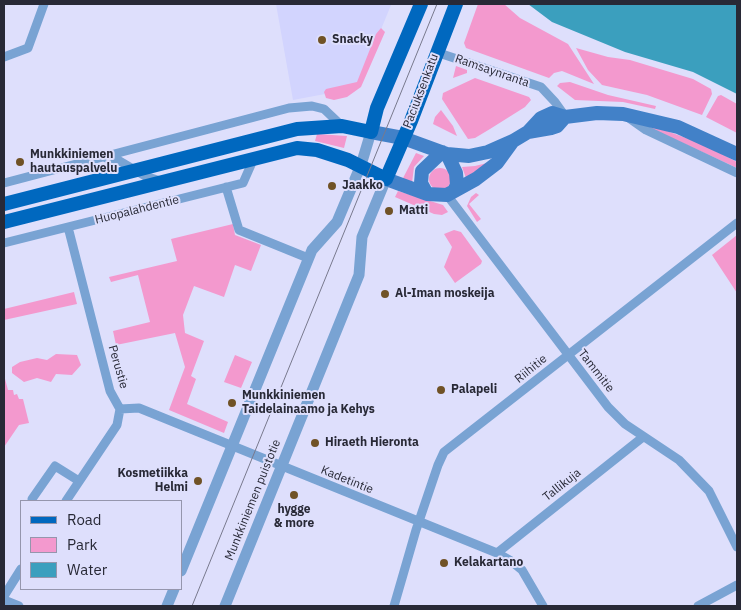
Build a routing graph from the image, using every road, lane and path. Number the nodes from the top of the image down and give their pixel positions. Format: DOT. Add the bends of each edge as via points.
graph roads {
  1 [pos="44,4"];
  2 [pos="421,4"];
  3 [pos="456,4"];
  4 [pos="436,52"];
  5 [pos="4,57"];
  6 [pos="623,114"];
  7 [pos="565,117"];
  8 [pos="342,126"];
  9 [pos="371,132"];
  10 [pos="403,138"];
  11 [pos="514,141"];
  12 [pos="445,153"];
  13 [pos="737,154"];
  14 [pos="106,158"];
  15 [pos="254,158"];
  16 [pos="361,165"];
  17 [pos="134,170"];
  18 [pos="737,173"];
  19 [pos="386,179"];
  20 [pos="162,182"];
  21 [pos="4,183"];
  22 [pos="226,187"];
  23 [pos="451,193"];
  24 [pos="426,194"];
  25 [pos="4,204"];
  26 [pos="4,222"];
  27 [pos="737,223"];
  28 [pos="68,227"];
  29 [pos="4,243"];
  30 [pos="308,258"];
  31 [pos="567,355"];
  32 [pos="120,409"];
  33 [pos="643,437"];
  34 [pos="232,446"];
  35 [pos="281,466"];
  36 [pos="79,481"];
  37 [pos="32,499"];
  38 [pos="67,500"];
  39 [pos="419,522"];
  40 [pos="737,547"];
  41 [pos="497,553"];
  42 [pos="182,569"];
  43 [pos="20,572"];
  44 [pos="737,585"];
  45 [pos="174,590"];
  46 [pos="4,596"];
  47 [pos="4,600"];
  48 [pos="19,606"];
  49 [pos="167,606"];
  50 [pos="225,606"];
  51 [pos="394,606"];
  52 [pos="543,606"];
  53 [pos="698,606"];
  1 -- 5 [label="street" via="28,48"];
  2 -- 9 [label="main road" via="377,108"];
  3 -- 4 [label="main road, Paciuksenkatu"];
  4 -- 7 [label="street, Ramsaynranta" via="540,87"];
  4 -- 10 [label="main road, Paciuksenkatu"];
  6 -- 7 [label="main road"];
  6 -- 13 [label="main road" via="678,127"];
  6 -- 18 [label="street" via="646,130"];
  7 -- 11 [label="main road" via="552,113 546,115"];
  8 -- 9 [label="main road"];
  8 -- 14 [label="street" via="324,109 312,106 289,108"];
  8 -- 17 [label="main road" via="298,129"];
  9 -- 10 [label="main road"];
  9 -- 16 [label="street"];
  10 -- 12 [label="main road"];
  10 -- 19 [label="main road, Paciuksenkatu"];
  11 -- 12 [label="main road" via="478,155"];
  11 -- 23 [label="main road" via="497,163"];
  12 -- 23 [label="main road" via="456,173 457,185"];
  12 -- 24 [label="main road" via="422,171 421,183"];
  14 -- 17 [label="street, Huopalahdentie" via="118,160"];
  14 -- 21 [label="street"];
  15 -- 16 [label="main road, Huopalahdentie" via="307,149"];
  15 -- 20 [label="main road, Huopalahdentie"];
  15 -- 22 [label="street, Huopalahdentie" via="243,183"];
  16 -- 19 [label="main road, Huopalahdentie"];
  16 -- 30 [label="street" via="337,222"];
  17 -- 20 [label="street, Huopalahdentie"];
  17 -- 25 [label="main road"];
  19 -- 24 [label="main road"];
  19 -- 35 [label="street, Munkkiniemen puistotie" via="362,238 359,274"];
  20 -- 26 [label="main road, Huopalahdentie"];
  22 -- 28 [label="street, Huopalahdentie"];
  22 -- 30 [label="street" via="239,230"];
  23 -- 24 [label="main road"];
  23 -- 31 [label="street, Tammitie"];
  27 -- 31 [label="street, Riihitie"];
  28 -- 29 [label="street, Huopalahdentie"];
  28 -- 32 [label="street, Perustie" via="110,391"];
  30 -- 34 [label="street"];
  31 -- 33 [label="street, Tammitie" via="608,407"];
  31 -- 39 [label="street, Riihitie" via="444,452"];
  32 -- 34 [label="street, Kadetintie" via="139,408"];
  32 -- 36 [label="street, Perustie" via="117,425"];
  33 -- 40 [label="street, Tammitie" via="679,460 709,492"];
  33 -- 41 [label="street, Tallikuja"];
  34 -- 35 [label="street, Kadetintie"];
  34 -- 42 [label="street"];
  35 -- 39 [label="street, Kadetintie"];
  35 -- 50 [label="street, Munkkiniemen puistotie"];
  36 -- 37 [label="street" via="55,466"];
  36 -- 38 [label="street, Perustie"];
  39 -- 41 [label="street, Kadetintie"];
  39 -- 51 [label="street, Riihitie"];
  41 -- 52 [label="street, Kadetintie" via="522,570"];
  43 -- 46 [label="street"];
  44 -- 53 [label="street"];
  45 -- 49 [label="street"];
  47 -- 48 [label="street"];
}
